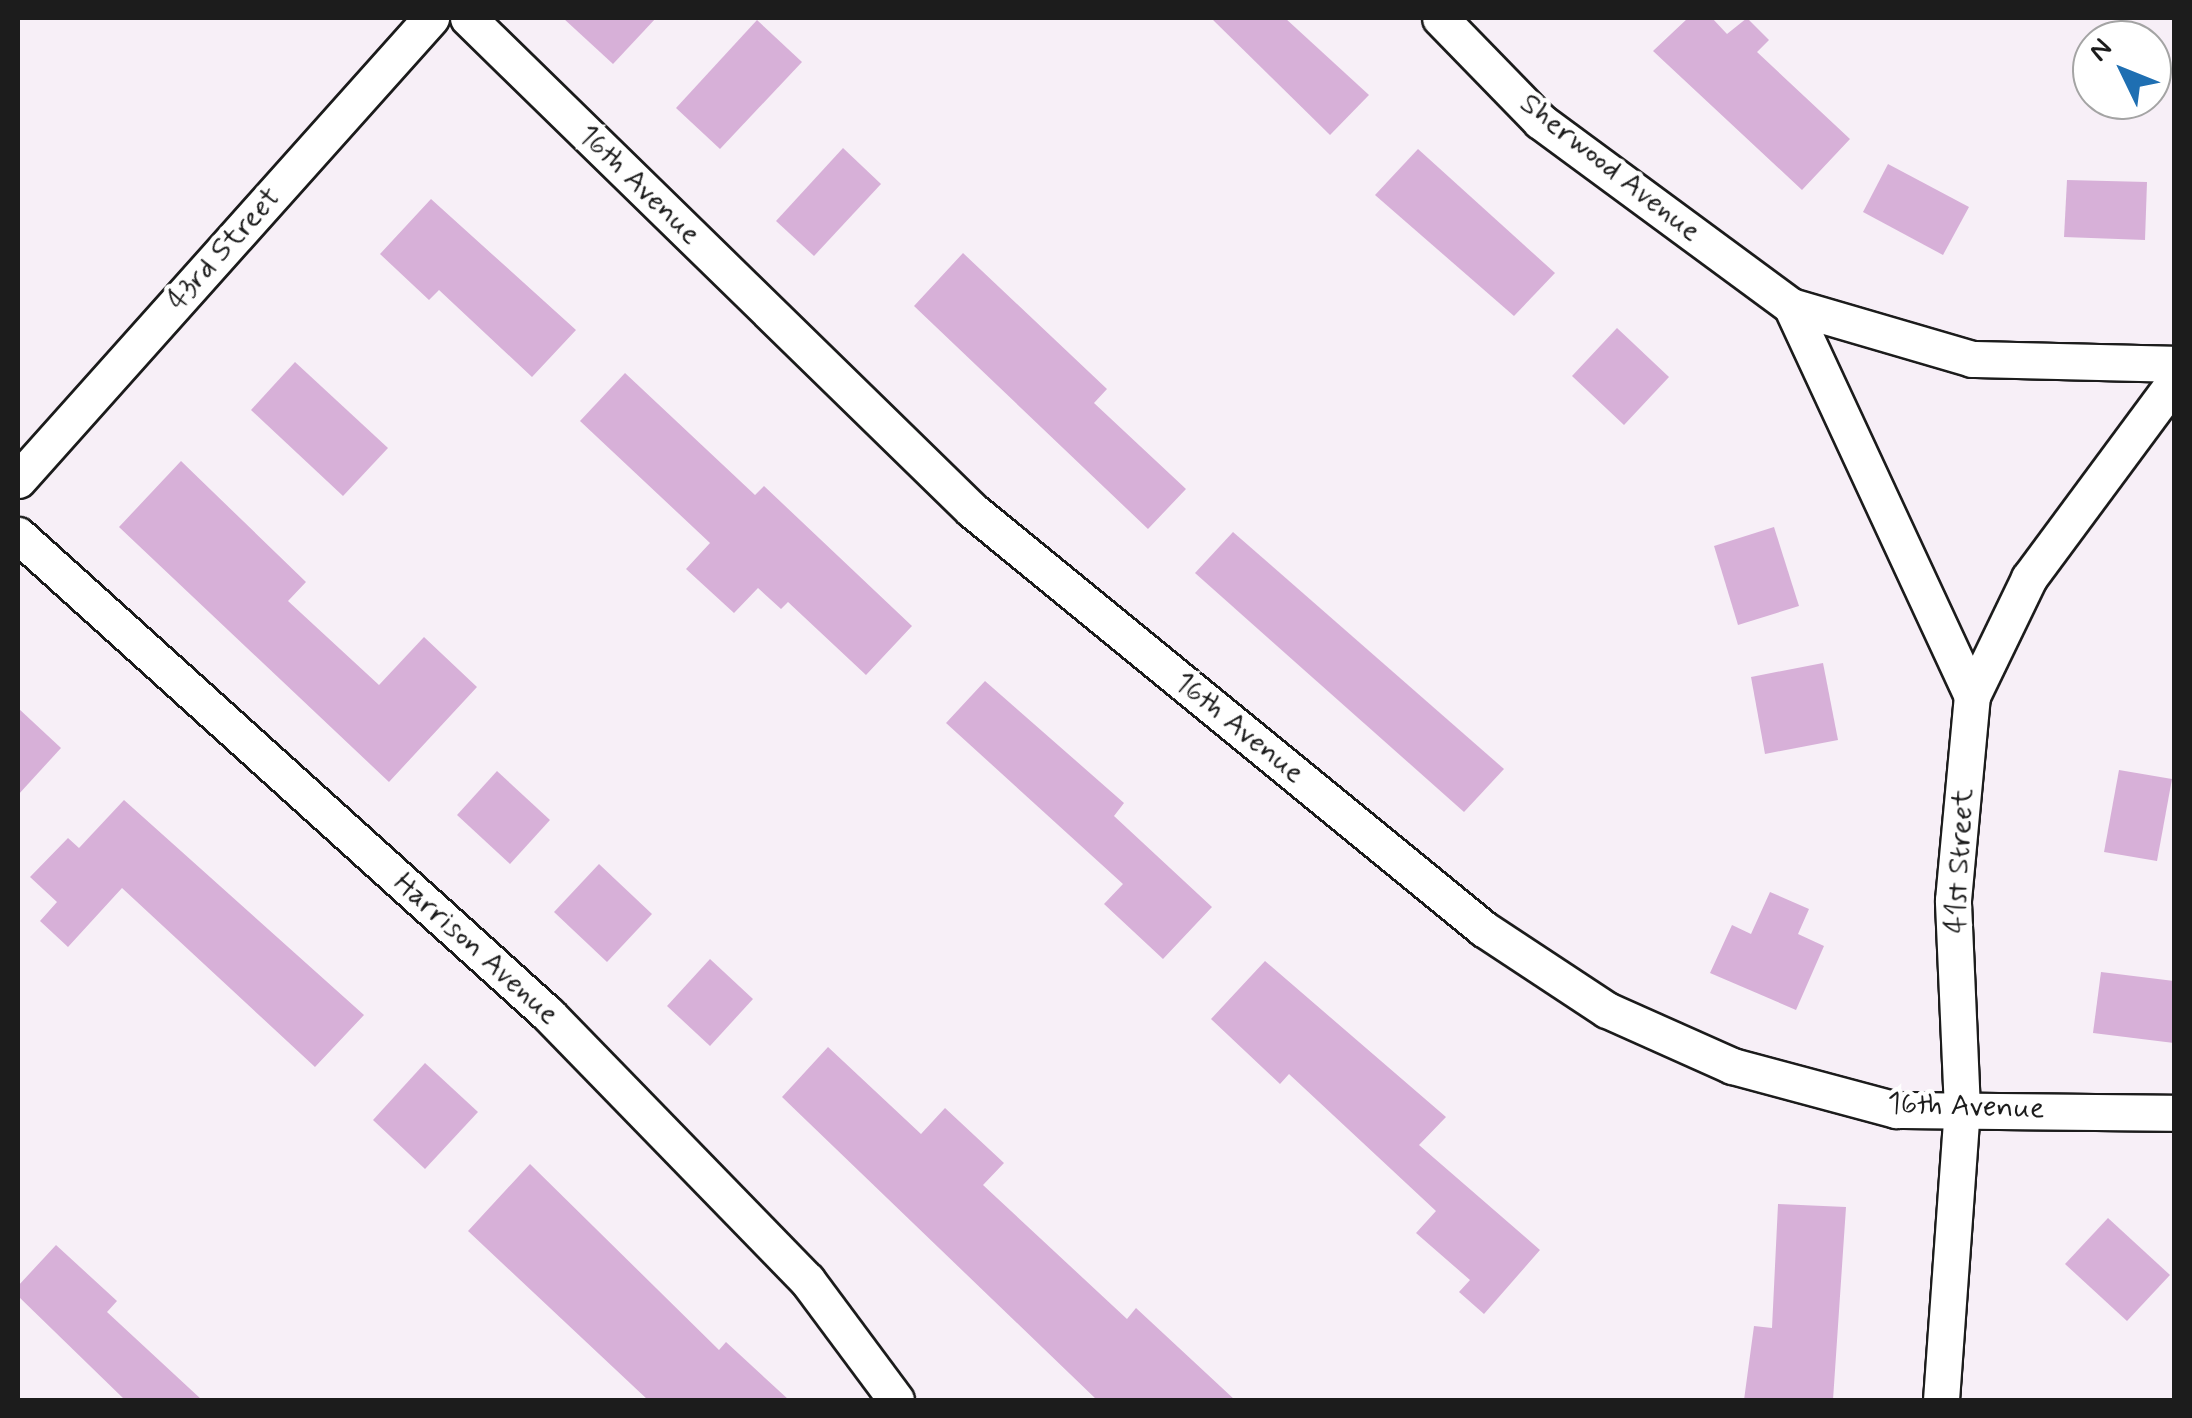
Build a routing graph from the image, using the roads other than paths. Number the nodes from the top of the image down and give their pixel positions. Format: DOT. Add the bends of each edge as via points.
graph roads {
  1 [pos="431,18"];
  2 [pos="468,18"];
  3 [pos="1440,18"];
  4 [pos="1791,306"];
  5 [pos="2174,364"];
  6 [pos="2174,382"];
  7 [pos="18,480"];
  8 [pos="18,534"];
  9 [pos="1972,696"];
  10 [pos="1962,1109"];
  11 [pos="2174,1113"];
  12 [pos="896,1400"];
  13 [pos="1941,1400"];
  1 -- 7 [label="street, 43rd Street"];
  2 -- 10 [label="street, 16th Avenue" via="972,510 1484,929 1606,1010 1732,1066 1896,1110"];
  3 -- 4 [label="street, Sherwood Avenue" via="1540,121"];
  4 -- 5 [label="street, Sherwood Avenue" via="1972,359"];
  4 -- 9 [label="street, Sherwood Avenue"];
  6 -- 9 [label="street, 41st Street" via="2029,578"];
  8 -- 12 [label="street, Harrison Avenue" via="550,1015 807,1280"];
  9 -- 10 [label="street, 41st Street" via="1953,900"];
  10 -- 11 [label="street, 16th Avenue"];
  10 -- 13 [label="street, 41st Street"];
}
